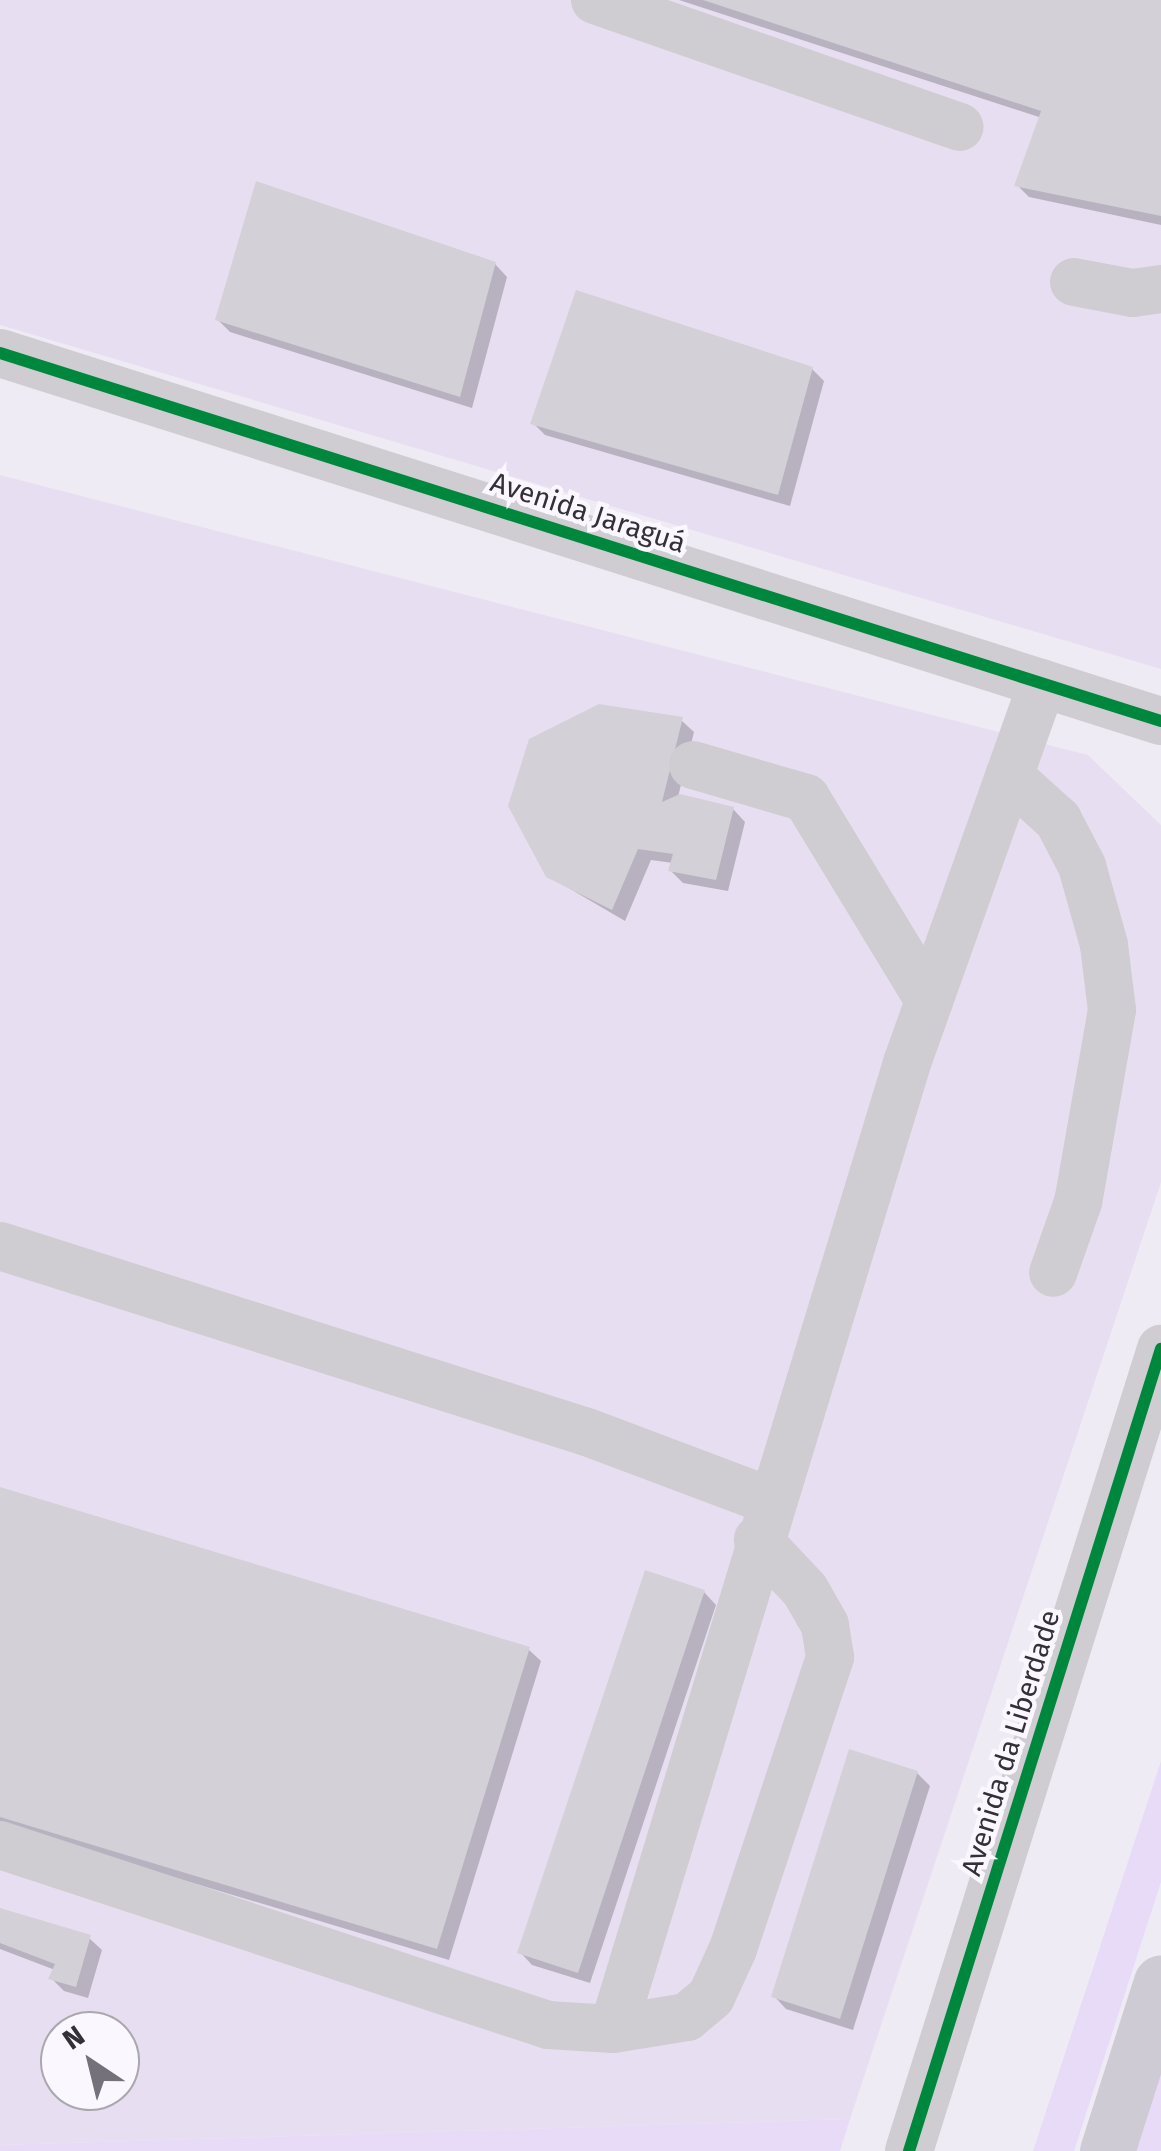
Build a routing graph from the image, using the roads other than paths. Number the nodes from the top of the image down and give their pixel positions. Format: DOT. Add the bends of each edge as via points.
graph roads {
  1 [pos="595,0"];
  2 [pos="959,127"];
  3 [pos="1074,282"];
  4 [pos="1161,289"];
  5 [pos="0,352"];
  6 [pos="1042,683"];
  7 [pos="1161,721"];
  8 [pos="693,766"];
  9 [pos="1009,776"];
  10 [pos="929,1000"];
  11 [pos="0,1246"];
  12 [pos="1053,1273"];
  13 [pos="1161,1349"];
  14 [pos="764,1521"];
  15 [pos="0,1845"];
  16 [pos="1161,1982"];
  17 [pos="613,2029"];
  18 [pos="909,2151"];
  19 [pos="1107,2151"];
  1 -- 2 [label="street"];
  3 -- 4 [label="street" via="1133,293"];
  5 -- 6 [label="street, Avenida Jaraguá"];
  6 -- 7 [label="street, Avenida Jaraguá"];
  6 -- 9 [label="street"];
  8 -- 10 [label="street" via="806,798"];
  9 -- 10 [label="street"];
  9 -- 12 [label="street" via="1058,820 1082,866 1104,945 1112,1010 1078,1202"];
  10 -- 14 [label="street"];
  11 -- 14 [label="street" via="587,1432"];
  13 -- 18 [label="street, Avenida da Liberdade"];
  14 -- 17 [label="street"];
  14 -- 17 [label="street" via="825,1625 830,1657 734,1949 711,1997 665,2026"];
  15 -- 17 [label="street" via="548,2025"];
  16 -- 19 [label="highway"];
}
